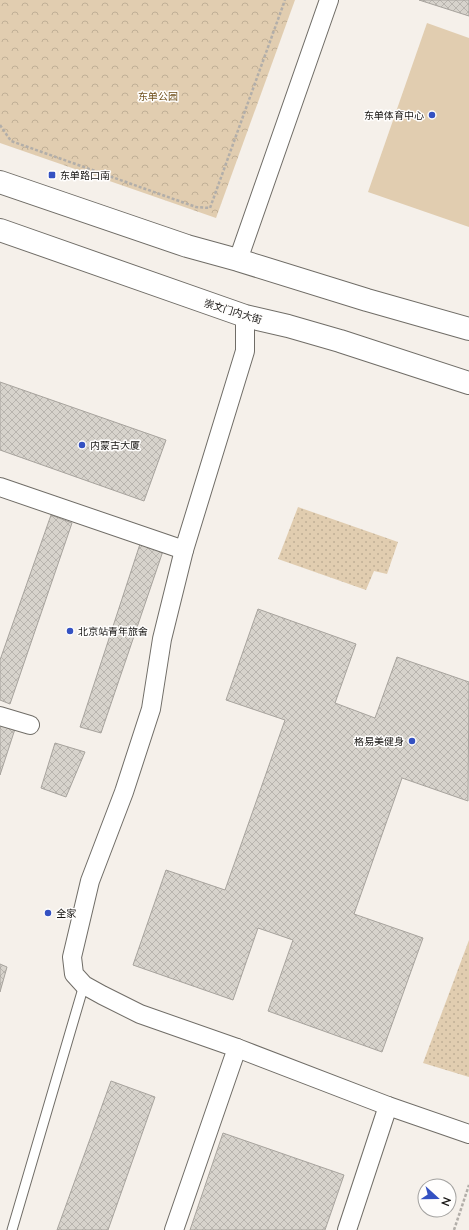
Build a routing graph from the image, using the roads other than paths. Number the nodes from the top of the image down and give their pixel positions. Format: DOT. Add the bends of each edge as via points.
graph roads {
  1 [pos="329,0"];
  2 [pos="0,182"];
  3 [pos="0,230"];
  4 [pos="238,260"];
  5 [pos="245,316"];
  6 [pos="469,330"];
  7 [pos="469,383"];
  8 [pos="0,487"];
  9 [pos="184,550"];
  10 [pos="0,716"];
  11 [pos="30,725"];
  12 [pos="84,984"];
  13 [pos="237,1048"];
  14 [pos="388,1106"];
  15 [pos="469,1134"];
  16 [pos="12,1230"];
  17 [pos="174,1230"];
  18 [pos="347,1230"];
  1 -- 4 [label="street"];
  2 -- 4 [label="main road" via="187,246"];
  3 -- 5 [label="main road, 崇文门内大街"];
  4 -- 6 [label="main road"];
  5 -- 7 [label="main road, 崇文门内大街" via="340,341"];
  5 -- 9 [label="street" via="245,351"];
  8 -- 9 [label="street"];
  9 -- 12 [label="street" via="162,639 151,709 124,792 90,881 72,957 74,974"];
  10 -- 11 [label="street"];
  12 -- 13 [label="street" via="140,1014"];
  12 -- 16 [label="lane"];
  13 -- 14 [label="street"];
  13 -- 17 [label="street"];
  14 -- 15 [label="street"];
  14 -- 18 [label="street"];
}
